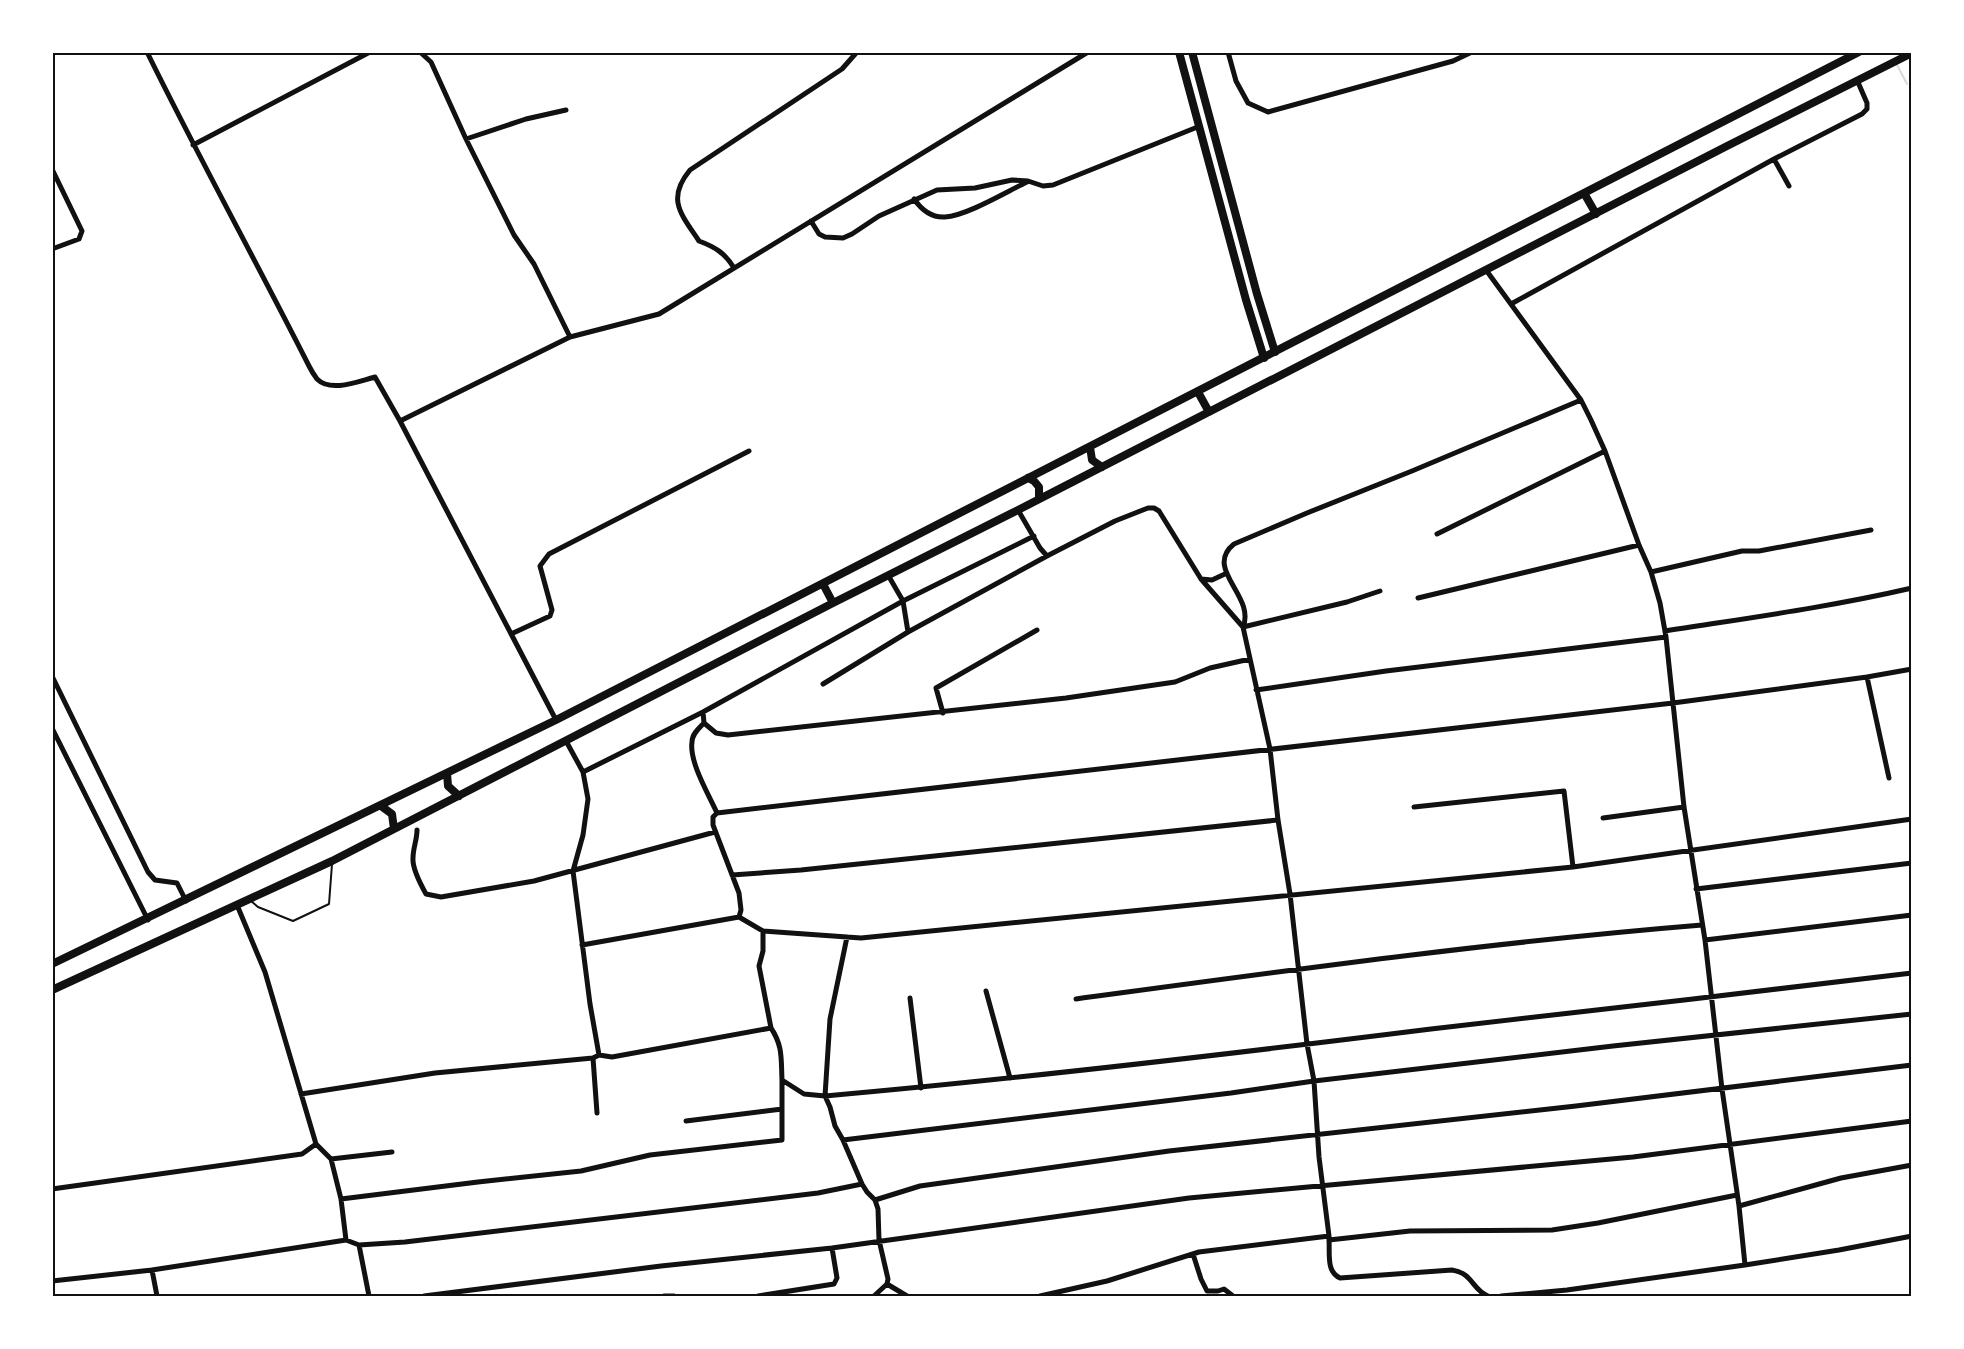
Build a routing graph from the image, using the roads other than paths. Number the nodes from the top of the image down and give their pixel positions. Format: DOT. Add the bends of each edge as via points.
graph roads {
  1 [pos="147,52"];
  2 [pos="370,52"];
  3 [pos="420,52"];
  4 [pos="857,52"];
  5 [pos="1088,52"];
  6 [pos="1179,52"];
  7 [pos="1192,52"];
  8 [pos="1228,52"];
  9 [pos="1472,52"];
  10 [pos="1859,52"];
  11 [pos="1909,55"];
  12 [pos="1857,80"];
  13 [pos="566,110"];
  14 [pos="1200,126"];
  15 [pos="466,139"];
  16 [pos="193,145"];
  17 [pos="1774,159"];
  18 [pos="52,169"];
  19 [pos="1028,181"];
  20 [pos="1789,186"];
  21 [pos="1584,193"];
  22 [pos="914,200"];
  23 [pos="1596,214"];
  24 [pos="811,221"];
  25 [pos="53,249"];
  26 [pos="734,268"];
  27 [pos="1486,270"];
  28 [pos="1511,304"];
  29 [pos="570,337"];
  30 [pos="1275,352"];
  31 [pos="1264,358"];
  32 [pos="1198,392"];
  33 [pos="1581,400"];
  34 [pos="1209,412"];
  35 [pos="400,421"];
  36 [pos="1090,447"];
  37 [pos="749,451"];
  38 [pos="1605,451"];
  39 [pos="1102,467"];
  40 [pos="1028,478"];
  41 [pos="1039,499"];
  42 [pos="1018,510"];
  43 [pos="1871,530"];
  44 [pos="1437,534"];
  45 [pos="1034,536"];
  46 [pos="1639,545"];
  47 [pos="1047,556"];
  48 [pos="1651,572"];
  49 [pos="1227,573"];
  50 [pos="888,575"];
  51 [pos="1201,579"];
  52 [pos="823,584"];
  53 [pos="1911,588"];
  54 [pos="1380,591"];
  55 [pos="1418,598"];
  56 [pos="903,601"];
  57 [pos="833,603"];
  58 [pos="1243,627"];
  59 [pos="1037,630"];
  60 [pos="908,632"];
  61 [pos="512,634"];
  62 [pos="1666,634"];
  63 [pos="1251,659"];
  64 [pos="1911,669"];
  65 [pos="52,676"];
  66 [pos="1867,677"];
  67 [pos="823,684"];
  68 [pos="1256,690"];
  69 [pos="1673,703"];
  70 [pos="703,712"];
  71 [pos="943,713"];
  72 [pos="556,720"];
  73 [pos="704,723"];
  74 [pos="52,728"];
  75 [pos="566,741"];
  76 [pos="1270,749"];
  77 [pos="583,772"];
  78 [pos="447,773"];
  79 [pos="1889,778"];
  80 [pos="459,796"];
  81 [pos="381,806"];
  82 [pos="1414,807"];
  83 [pos="1684,807"];
  84 [pos="717,813"];
  85 [pos="1603,818"];
  86 [pos="1911,819"];
  87 [pos="1278,820"];
  88 [pos="394,829"];
  89 [pos="417,830"];
  90 [pos="715,832"];
  91 [pos="1690,851"];
  92 [pos="332,861"];
  93 [pos="1911,863"];
  94 [pos="1573,867"];
  95 [pos="573,870"];
  96 [pos="732,875"];
  97 [pos="1696,890"];
  98 [pos="1290,894"];
  99 [pos="249,899"];
  100 [pos="186,901"];
  101 [pos="237,905"];
  102 [pos="1911,915"];
  103 [pos="739,917"];
  104 [pos="148,920"];
  105 [pos="1702,925"];
  106 [pos="763,931"];
  107 [pos="847,937"];
  108 [pos="1705,940"];
  109 [pos="582,945"];
  110 [pos="52,964"];
  111 [pos="1298,969"];
  112 [pos="1911,973"];
  113 [pos="52,990"];
  114 [pos="986,991"];
  115 [pos="910,998"];
  116 [pos="1710,998"];
  117 [pos="1076,999"];
  118 [pos="1911,1014"];
  119 [pos="771,1028"];
  120 [pos="1715,1036"];
  121 [pos="1308,1044"];
  122 [pos="596,1056"];
  123 [pos="1911,1065"];
  124 [pos="1010,1078"];
  125 [pos="782,1080"];
  126 [pos="1314,1081"];
  127 [pos="921,1088"];
  128 [pos="1722,1089"];
  129 [pos="301,1094"];
  130 [pos="825,1096"];
  131 [pos="782,1109"];
  132 [pos="597,1113"];
  133 [pos="1911,1121"];
  134 [pos="686,1122"];
  135 [pos="1318,1136"];
  136 [pos="843,1140"];
  137 [pos="316,1144"];
  138 [pos="1730,1144"];
  139 [pos="392,1152"];
  140 [pos="331,1159"];
  141 [pos="1911,1166"];
  142 [pos="862,1184"];
  143 [pos="1322,1185"];
  144 [pos="52,1189"];
  145 [pos="1737,1196"];
  146 [pos="341,1199"];
  147 [pos="875,1200"];
  148 [pos="1739,1206"];
  149 [pos="1911,1236"];
  150 [pos="1329,1238"];
  151 [pos="346,1240"];
  152 [pos="879,1240"];
  153 [pos="359,1245"];
  154 [pos="832,1248"];
  155 [pos="1193,1254"];
  156 [pos="1745,1265"];
  157 [pos="152,1270"];
  158 [pos="52,1281"];
  159 [pos="887,1284"];
  160 [pos="157,1296"];
  161 [pos="369,1296"];
  162 [pos="424,1296"];
  163 [pos="664,1296"];
  164 [pos="674,1296"];
  165 [pos="758,1296"];
  166 [pos="874,1296"];
  167 [pos="907,1296"];
  168 [pos="1040,1296"];
  169 [pos="1233,1296"];
  170 [pos="1488,1296"];
  171 [pos="1501,1296"];
  1 -- 16 [label="street"];
  2 -- 16 [label="street"];
  3 -- 15 [label="street" via="431,62"];
  4 -- 26 [label="street" via="842,69 690,170 681,181 676,201 682,215 699,241 720,250"];
  5 -- 24 [label="street"];
  6 -- 14 [label="main road"];
  7 -- 30 [label="main road"];
  8 -- 9 [label="street" via="1248,104 1268,112 1453,61"];
  10 -- 21 [label="highway"];
  11 -- 12 [label="highway"];
  12 -- 17 [label="street" via="1867,103 1862,114"];
  12 -- 23 [label="highway"];
  13 -- 15 [label="street"];
  14 -- 19 [label="street" via="1060,183 1043,186"];
  14 -- 31 [label="main road"];
  15 -- 29 [label="street"];
  16 -- 35 [label="street" via="318,381 342,385 375,377"];
  17 -- 20 [label="street"];
  17 -- 28 [label="street"];
  18 -- 25 [label="street" via="82,231 79,239"];
  19 -- 22 [label="street" via="937,189"];
  19 -- 22 [label="street" via="943,218 921,209"];
  21 -- 23 [label="highway"];
  21 -- 30 [label="highway"];
  22 -- 24 [label="street" via="843,238 819,234"];
  23 -- 27 [label="highway"];
  24 -- 26 [label="street"];
  26 -- 29 [label="street" via="659,314"];
  27 -- 28 [label="street"];
  27 -- 34 [label="highway"];
  28 -- 33 [label="street"];
  29 -- 35 [label="street"];
  30 -- 31 [label="highway"];
  31 -- 32 [label="highway"];
  32 -- 34 [label="highway"];
  32 -- 36 [label="highway"];
  33 -- 38 [label="street"];
  33 -- 49 [label="street" via="1234,544 1223,557"];
  34 -- 39 [label="highway"];
  35 -- 61 [label="street"];
  36 -- 39 [label="highway" via="1091,458"];
  36 -- 40 [label="highway"];
  37 -- 61 [label="street" via="549,554 540,566 552,610 550,616"];
  38 -- 44 [label="street"];
  38 -- 46 [label="street"];
  39 -- 41 [label="highway"];
  40 -- 41 [label="highway" via="1039,487"];
  40 -- 52 [label="highway"];
  41 -- 42 [label="highway"];
  42 -- 45 [label="street"];
  42 -- 50 [label="highway"];
  43 -- 48 [label="street" via="1742,551"];
  45 -- 47 [label="street"];
  45 -- 56 [label="street"];
  46 -- 48 [label="street"];
  46 -- 55 [label="street"];
  47 -- 51 [label="street" via="1115,521 1154,508"];
  47 -- 60 [label="street"];
  48 -- 62 [label="street"];
  49 -- 51 [label="street" via="1212,580"];
  49 -- 58 [label="street" via="1244,605 1247,619"];
  50 -- 56 [label="street"];
  50 -- 57 [label="highway"];
  51 -- 58 [label="street"];
  52 -- 57 [label="highway"];
  52 -- 72 [label="highway"];
  53 -- 62 [label="street"];
  54 -- 58 [label="street"];
  56 -- 60 [label="street"];
  56 -- 70 [label="street"];
  57 -- 75 [label="highway"];
  58 -- 63 [label="street"];
  59 -- 71 [label="street" via="936,688"];
  60 -- 67 [label="street"];
  61 -- 72 [label="street"];
  62 -- 68 [label="street"];
  62 -- 69 [label="street"];
  63 -- 68 [label="street"];
  63 -- 71 [label="street" via="1210,668 1175,682"];
  64 -- 66 [label="street"];
  65 -- 100 [label="street" via="148,872 155,880 177,883"];
  66 -- 69 [label="street"];
  66 -- 79 [label="street"];
  68 -- 76 [label="street"];
  69 -- 76 [label="street"];
  69 -- 83 [label="street"];
  70 -- 73 [label="street"];
  70 -- 77 [label="street"];
  71 -- 73 [label="street" via="728,735 716,733"];
  72 -- 78 [label="highway"];
  73 -- 84 [label="street" via="692,741 693,757"];
  74 -- 104 [label="street"];
  75 -- 77 [label="street"];
  75 -- 80 [label="highway"];
  76 -- 84 [label="street"];
  76 -- 87 [label="street"];
  77 -- 95 [label="street" via="588,799"];
  78 -- 80 [label="highway" via="448,786"];
  78 -- 81 [label="highway"];
  80 -- 88 [label="highway"];
  81 -- 88 [label="highway" via="392,814"];
  81 -- 100 [label="highway"];
  82 -- 94 [label="street" via="1564,791"];
  83 -- 85 [label="street"];
  83 -- 91 [label="street"];
  84 -- 90 [label="street" via="712,825"];
  86 -- 91 [label="street"];
  87 -- 96 [label="street"];
  87 -- 98 [label="street"];
  88 -- 92 [label="highway"];
  89 -- 95 [label="street" via="413,864 428,895 470,893"];
  90 -- 95 [label="street"];
  90 -- 96 [label="street"];
  91 -- 94 [label="street"];
  91 -- 97 [label="street"];
  92 -- 99 [label="highway"];
  92 -- 99 [label="lane" via="329,904 302,917 293,921 258,907"];
  93 -- 97 [label="street"];
  94 -- 98 [label="street"];
  95 -- 109 [label="street"];
  96 -- 103 [label="street" via="740,903"];
  97 -- 105 [label="street"];
  98 -- 107 [label="street"];
  98 -- 111 [label="street"];
  99 -- 101 [label="highway"];
  100 -- 104 [label="highway"];
  101 -- 113 [label="highway"];
  101 -- 129 [label="street" via="265,972"];
  102 -- 108 [label="street"];
  103 -- 106 [label="street"];
  103 -- 109 [label="street"];
  104 -- 110 [label="highway"];
  105 -- 108 [label="street"];
  105 -- 111 [label="street"];
  106 -- 107 [label="street"];
  106 -- 119 [label="street" via="759,966"];
  107 -- 130 [label="street" via="830,1018"];
  108 -- 116 [label="street"];
  109 -- 122 [label="street"];
  111 -- 117 [label="street"];
  111 -- 121 [label="street"];
  112 -- 116 [label="street"];
  114 -- 124 [label="street"];
  115 -- 127 [label="street"];
  116 -- 120 [label="street"];
  116 -- 121 [label="street"];
  118 -- 120 [label="street"];
  119 -- 122 [label="street" via="612,1057"];
  119 -- 125 [label="street" via="781,1048"];
  120 -- 126 [label="street"];
  120 -- 128 [label="street"];
  121 -- 124 [label="street"];
  121 -- 126 [label="street"];
  122 -- 129 [label="street" via="435,1073"];
  122 -- 132 [label="street"];
  123 -- 128 [label="street"];
  124 -- 127 [label="street"];
  125 -- 130 [label="street" via="804,1094"];
  125 -- 131 [label="street"];
  126 -- 135 [label="street"];
  126 -- 136 [label="street"];
  127 -- 130 [label="street"];
  128 -- 135 [label="street"];
  128 -- 138 [label="street"];
  129 -- 137 [label="street"];
  130 -- 136 [label="street"];
  131 -- 134 [label="street"];
  131 -- 146 [label="street" via="782,1140 650,1155 581,1171"];
  133 -- 138 [label="street"];
  135 -- 143 [label="street"];
  135 -- 147 [label="street" via="1169,1151 920,1185"];
  136 -- 142 [label="street"];
  137 -- 140 [label="street"];
  137 -- 144 [label="street" via="302,1154"];
  138 -- 143 [label="street" via="1634,1157"];
  138 -- 145 [label="street"];
  139 -- 140 [label="street"];
  140 -- 146 [label="street"];
  141 -- 148 [label="street" via="1841,1178"];
  142 -- 147 [label="street"];
  142 -- 153 [label="street" via="818,1193"];
  143 -- 150 [label="street"];
  143 -- 152 [label="street" via="1189,1198"];
  145 -- 148 [label="street"];
  145 -- 150 [label="street" via="1552,1230 1410,1231"];
  146 -- 151 [label="street"];
  147 -- 152 [label="street"];
  148 -- 156 [label="street"];
  149 -- 156 [label="street"];
  150 -- 155 [label="street"];
  150 -- 170 [label="street" via="1331,1270 1340,1278 1461,1271 1481,1294"];
  151 -- 153 [label="street"];
  151 -- 157 [label="street"];
  152 -- 154 [label="street"];
  152 -- 159 [label="street"];
  153 -- 161 [label="street"];
  154 -- 162 [label="street"];
  154 -- 165 [label="street" via="837,1278 834,1284"];
  155 -- 168 [label="street" via="1107,1281"];
  155 -- 169 [label="street" via="1207,1291 1224,1289"];
  156 -- 171 [label="street"];
  157 -- 158 [label="street"];
  157 -- 160 [label="street"];
  159 -- 166 [label="street"];
  159 -- 167 [label="street"];
  163 -- 164 [label="street"];
}
